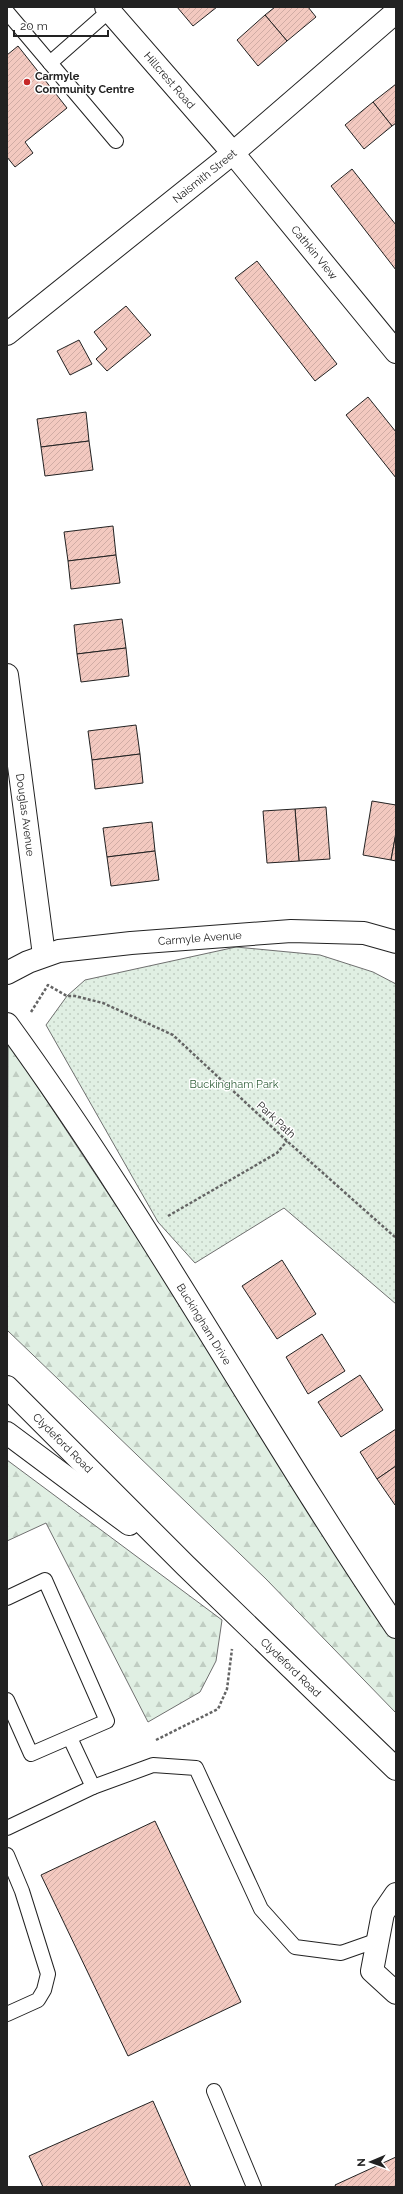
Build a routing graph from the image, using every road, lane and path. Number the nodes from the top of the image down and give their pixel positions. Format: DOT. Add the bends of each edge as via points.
graph roads {
  1 [pos="107,9"];
  2 [pos="7,12"];
  3 [pos="396,12"];
  4 [pos="50,64"];
  5 [pos="116,140"];
  6 [pos="233,154"];
  7 [pos="7,334"];
  8 [pos="396,352"];
  9 [pos="7,675"];
  10 [pos="396,942"];
  11 [pos="44,955"];
  12 [pos="7,973"];
  13 [pos="12,1032"];
  14 [pos="287,1141"];
  15 [pos="145,1228"];
  16 [pos="396,1238"];
  17 [pos="7,1387"];
  18 [pos="7,1433"];
  19 [pos="186,1566"];
  20 [pos="7,1598"];
  21 [pos="236,1614"];
  22 [pos="396,1627"];
  23 [pos="7,1700"];
  24 [pos="70,1738"];
  25 [pos="153,1766"];
  26 [pos="396,1769"];
  27 [pos="94,1787"];
  28 [pos="7,1828"];
  29 [pos="7,1855"];
  30 [pos="396,1894"];
  31 [pos="378,1940"];
  32 [pos="396,1993"];
  33 [pos="7,2014"];
  34 [pos="214,2091"];
  35 [pos="254,2187"];
  1 -- 4 [label="lane"];
  1 -- 6 [label="street, Hillcrest Road"];
  2 -- 4 [label="lane"];
  3 -- 6 [label="street, Naismith Street"];
  4 -- 5 [label="lane"];
  6 -- 7 [label="street, Naismith Street"];
  6 -- 8 [label="street, Cathkin View"];
  9 -- 11 [label="street, Douglas Avenue"];
  10 -- 11 [label="street, Carmyle Avenue" via="364,933 291,931 81,947"];
  11 -- 12 [label="street, Carmyle Avenue"];
  13 -- 14 [label="path, Park Path" via="48,985 67,996 103,1003 173,1035"];
  13 -- 15 [label="street, Buckingham Drive"];
  14 -- 15 [label="path" via="277,1153"];
  14 -- 16 [label="path, Park Path"];
  15 -- 22 [label="street, Buckingham Drive" via="341,1546"];
  17 -- 19 [label="street, Clydeford Road"];
  18 -- 19 [label="street, Clydeford Road"];
  19 -- 21 [label="street, Clydeford Road"];
  20 -- 24 [label="lane" via="45,1580 107,1721"];
  21 -- 25 [label="path" via="227,1689 218,1709 148,1744"];
  21 -- 26 [label="street, Clydeford Road"];
  23 -- 24 [label="lane" via="31,1754"];
  24 -- 27 [label="lane"];
  25 -- 27 [label="lane"];
  25 -- 31 [label="lane" via="196,1768 261,1909 295,1947 341,1953"];
  27 -- 28 [label="lane"];
  29 -- 33 [label="lane" via="22,1891 48,1974 44,1990 38,2000"];
  30 -- 31 [label="street" via="383,1913"];
  31 -- 32 [label="street" via="372,1971"];
  34 -- 35 [label="lane"];
}
